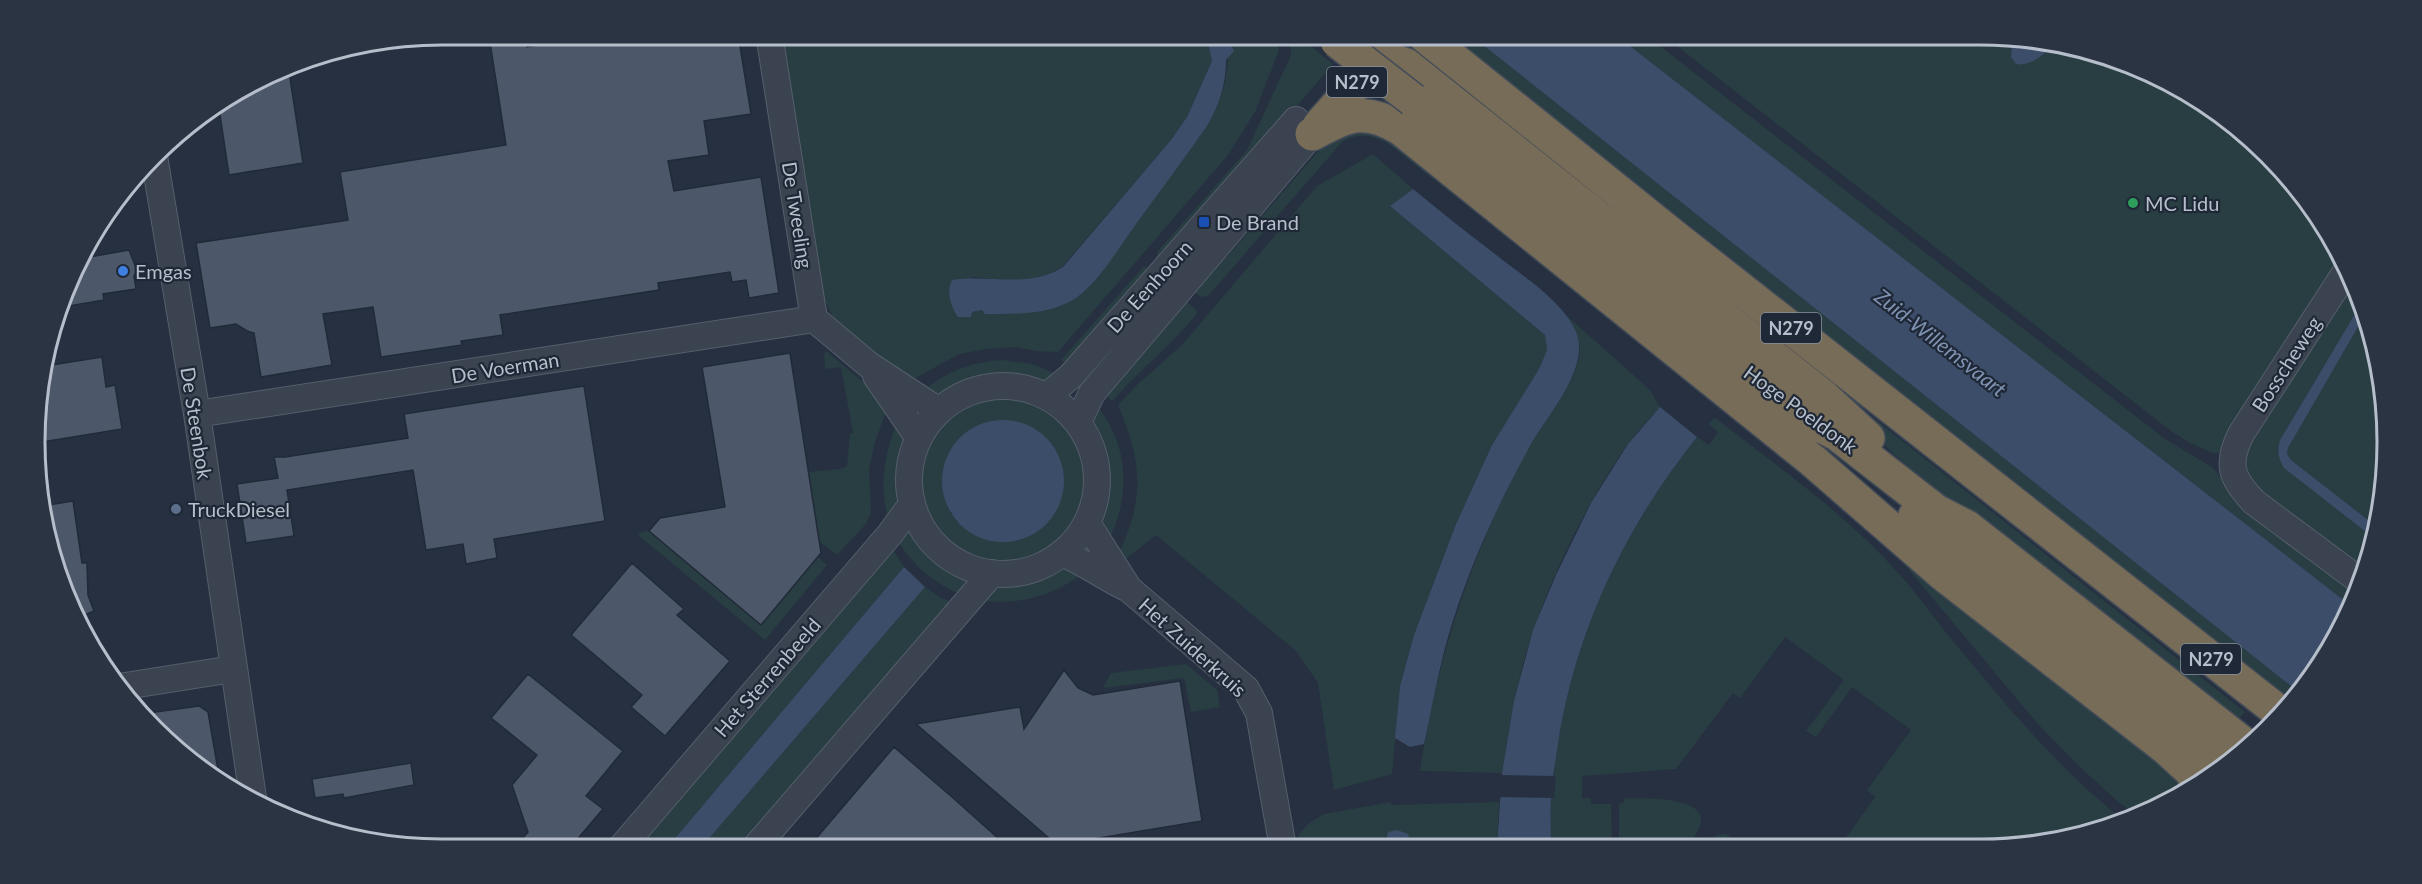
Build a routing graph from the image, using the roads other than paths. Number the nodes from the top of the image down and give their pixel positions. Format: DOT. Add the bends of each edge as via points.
graph roads {
  1 [pos="771,45"];
  2 [pos="1342,45"];
  3 [pos="1352,45"];
  4 [pos="1436,45"];
  5 [pos="1304,127"];
  6 [pos="156,167"];
  7 [pos="2342,278"];
  8 [pos="814,319"];
  9 [pos="869,365"];
  10 [pos="1047,394"];
  11 [pos="939,411"];
  12 [pos="197,414"];
  13 [pos="1079,420"];
  14 [pos="1811,421"];
  15 [pos="918,437"];
  16 [pos="912,504"];
  17 [pos="1087,523"];
  18 [pos="1967,527"];
  19 [pos="1062,553"];
  20 [pos="992,573"];
  21 [pos="2354,576"];
  22 [pos="1129,589"];
  23 [pos="233,669"];
  24 [pos="128,685"];
  25 [pos="2274,709"];
  26 [pos="2240,741"];
  27 [pos="2215,762"];
  28 [pos="2194,776"];
  29 [pos="252,791"];
  30 [pos="629,839"];
  31 [pos="763,839"];
  32 [pos="1281,839"];
  1 -- 8 [label="street, De Tweeling"];
  2 -- 5 [label="highway, N279"];
  3 -- 14 [label="highway, Hoge Poeldonk / N279, bridge" via="1413,100"];
  4 -- 25 [label="highway, N279"];
  5 -- 10 [label="street, De Eenhoorn" via="1071,376"];
  5 -- 13 [label="street, De Eenhoorn" via="1092,393"];
  5 -- 18 [label="highway, N279" via="1373,65 1382,60 1406,65 1824,397"];
  5 -- 28 [label="highway, N279" via="1363,115 1383,119 1401,129 1805,454 1944,575 2166,748"];
  6 -- 12 [label="street, De Steenbok"];
  7 -- 21 [label="street, Bosscheweg" via="2241,434 2231,461 2235,478 2254,502"];
  8 -- 9 [label="street"];
  8 -- 12 [label="street, De Voerman"];
  9 -- 11 [label="street"];
  9 -- 15 [label="street"];
  10 -- 11 [label="street" via="1012,387 980,390"];
  10 -- 13 [label="street"];
  11 -- 15 [label="street"];
  12 -- 23 [label="street, De Steenbok"];
  13 -- 17 [label="street" via="1090,443 1098,482"];
  14 -- 18 [label="highway, Hoge Poeldonk / N279" via="1837,434 1936,512"];
  14 -- 27 [label="highway, N279" via="1922,523 2198,740"];
  15 -- 16 [label="street" via="908,478"];
  16 -- 20 [label="street" via="925,532 936,544 969,567"];
  16 -- 30 [label="street, Het Sterrenbeeld"];
  17 -- 19 [label="street"];
  17 -- 22 [label="street, Het Zuiderkruis"];
  18 -- 26 [label="highway, Hoge Poeldonk / N279"];
  19 -- 20 [label="street" via="1027,571"];
  19 -- 22 [label="street, Het Zuiderkruis"];
  20 -- 31 [label="street"];
  22 -- 32 [label="street, Het Zuiderkruis" via="1246,689 1259,713"];
  23 -- 24 [label="street"];
  23 -- 29 [label="street, De Steenbok"];
}
